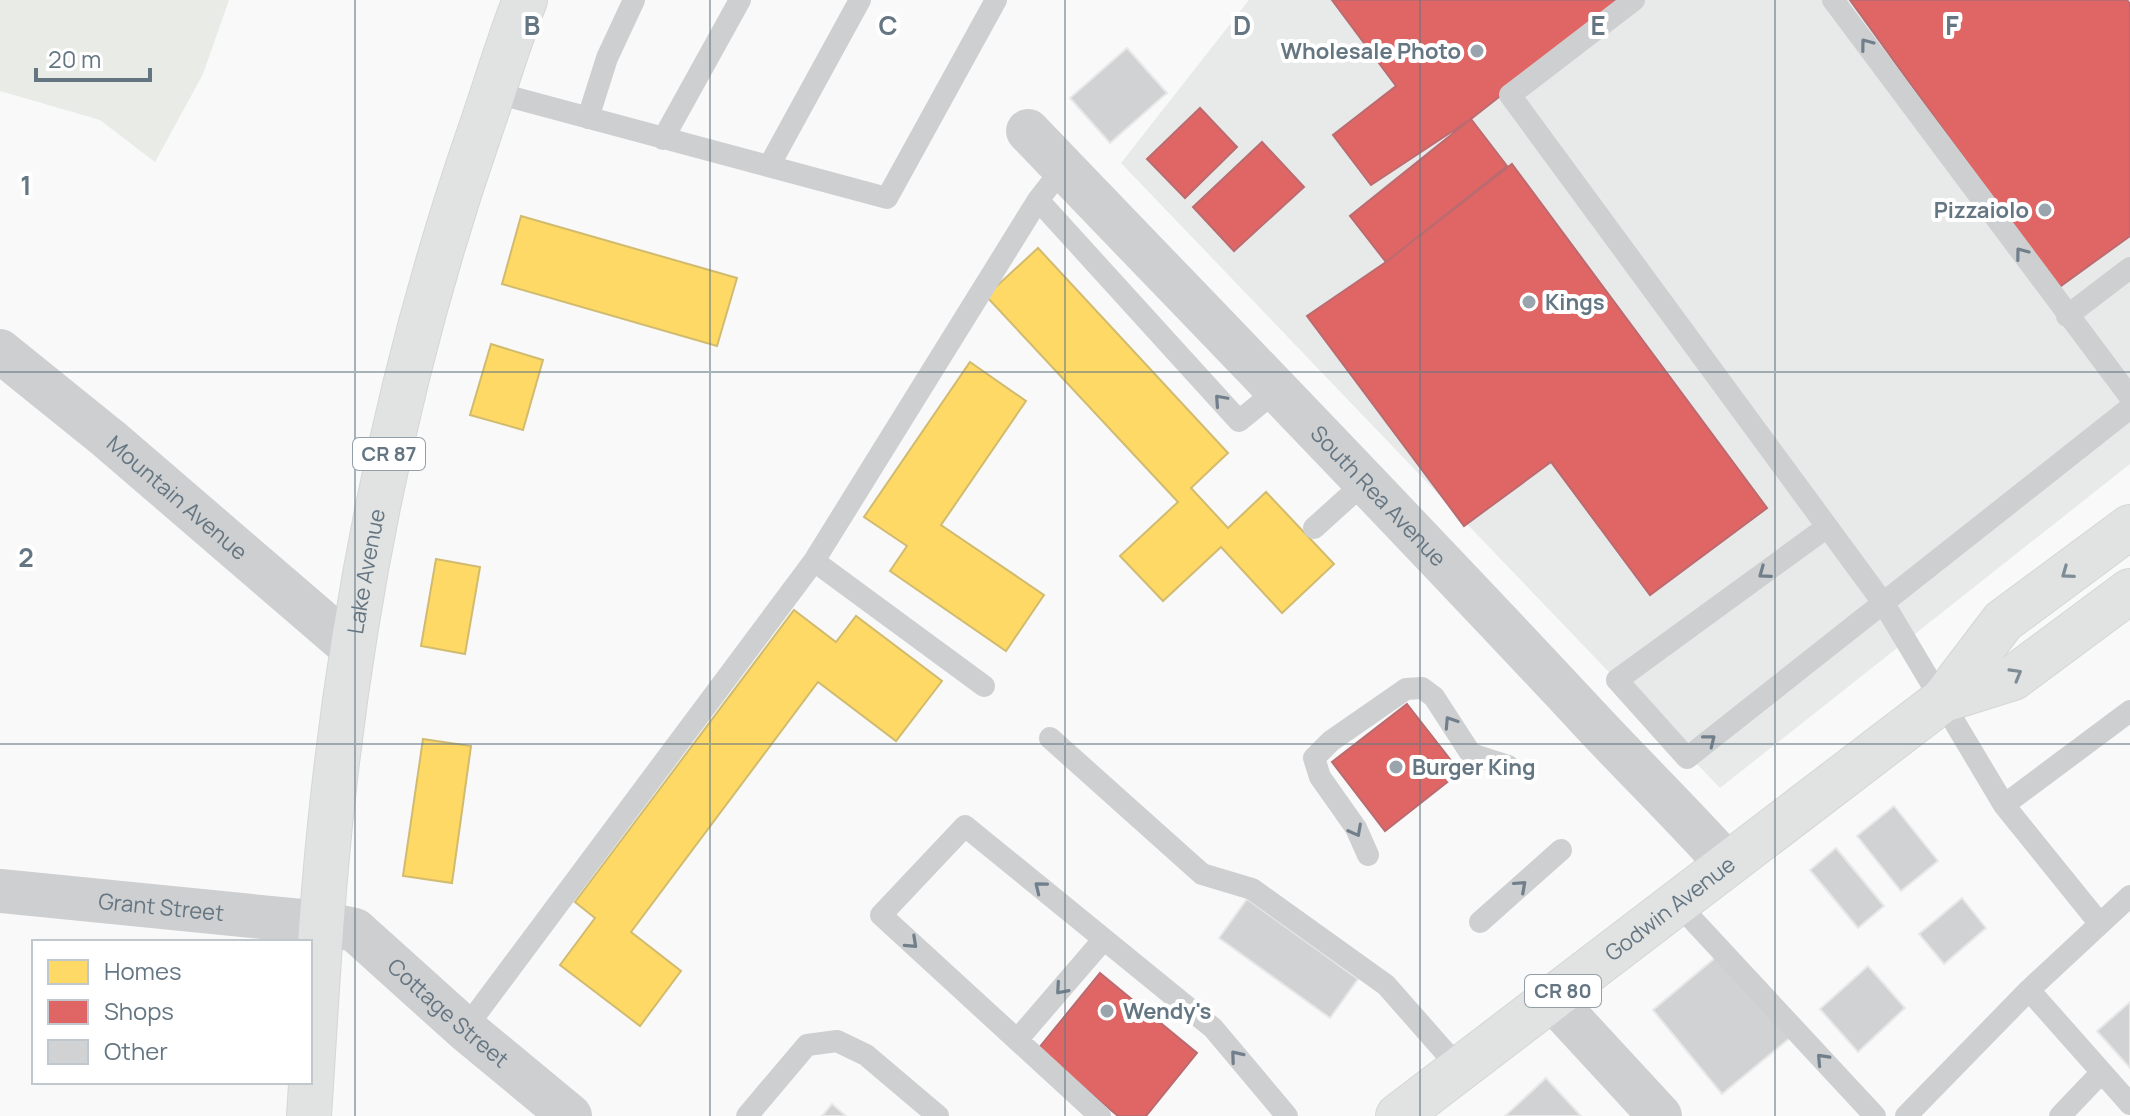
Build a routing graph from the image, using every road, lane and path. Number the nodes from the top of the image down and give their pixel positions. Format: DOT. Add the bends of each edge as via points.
graph roads {
  1 [pos="525,0"];
  2 [pos="634,0"];
  3 [pos="740,0"];
  4 [pos="860,0"];
  5 [pos="996,0"];
  6 [pos="1634,0"];
  7 [pos="1833,0"];
  8 [pos="493,92"];
  9 [pos="588,118"];
  10 [pos="1028,131"];
  11 [pos="663,139"];
  12 [pos="769,166"];
  13 [pos="1050,184"];
  14 [pos="2130,268"];
  15 [pos="2067,316"];
  16 [pos="0,351"];
  17 [pos="2130,397"];
  18 [pos="2130,408"];
  19 [pos="1365,482"];
  20 [pos="1827,527"];
  21 [pos="2130,527"];
  22 [pos="1314,528"];
  23 [pos="814,561"];
  24 [pos="2130,591"];
  25 [pos="1884,604"];
  26 [pos="352,648"];
  27 [pos="984,686"];
  28 [pos="1943,700"];
  29 [pos="2130,711"];
  30 [pos="1050,738"];
  31 [pos="1641,742"];
  32 [pos="1508,766"];
  33 [pos="2004,805"];
  34 [pos="1561,850"];
  35 [pos="1368,855"];
  36 [pos="1727,864"];
  37 [pos="0,891"];
  38 [pos="2130,896"];
  39 [pos="1678,904"];
  40 [pos="1480,922"];
  41 [pos="322,923"];
  42 [pos="2100,924"];
  43 [pos="1104,939"];
  44 [pos="2029,990"];
  45 [pos="1552,999"];
  46 [pos="465,1029"];
  47 [pos="1017,1040"];
  48 [pos="1460,1069"];
  49 [pos="312,1071"];
  50 [pos="2101,1073"];
  51 [pos="311,1084"];
  52 [pos="2130,1104"];
  53 [pos="309,1116"];
  54 [pos="570,1116"];
  55 [pos="747,1116"];
  56 [pos="938,1116"];
  57 [pos="1100,1116"];
  58 [pos="1287,1116"];
  59 [pos="1398,1116"];
  60 [pos="1660,1116"];
  61 [pos="1875,1116"];
  62 [pos="1906,1116"];
  63 [pos="2060,1116"];
  1 -- 8 [label="main road, Lake Avenue / CR 87"];
  2 -- 9 [label="lane" via="607,58"];
  3 -- 11 [label="lane"];
  4 -- 12 [label="lane"];
  5 -- 12 [label="lane" via="887,198"];
  6 -- 20 [label="lane" via="1510,95"];
  15 -- 7 [label="lane, one-way"];
  8 -- 9 [label="lane"];
  8 -- 26 [label="main road, Lake Avenue / CR 87" via="451,213 408,370"];
  9 -- 11 [label="lane"];
  10 -- 13 [label="street, South Rea Avenue"];
  11 -- 12 [label="lane"];
  13 -- 19 [label="street, South Rea Avenue" via="1277,390"];
  13 -- 23 [label="lane"];
  14 -- 15 [label="lane"];
  15 -- 17 [label="lane"];
  16 -- 26 [label="street, Mountain Avenue"];
  18 -- 25 [label="lane"];
  19 -- 22 [label="lane"];
  19 -- 31 [label="street, South Rea Avenue"];
  20 -- 25 [label="lane"];
  20 -- 31 [label="lane, one-way" via="1617,680"];
  21 -- 28 [label="main road, Godwin Avenue / CR 80, one-way" via="2003,621"];
  23 -- 27 [label="lane"];
  23 -- 46 [label="lane"];
  28 -- 24 [label="main road, Godwin Avenue / CR 80, one-way" via="2013,678"];
  25 -- 28 [label="lane"];
  31 -- 25 [label="lane, one-way" via="1687,758"];
  26 -- 41 [label="main road, Lake Avenue / CR 87"];
  28 -- 33 [label="lane"];
  28 -- 36 [label="main road, Godwin Avenue / CR 80"];
  29 -- 33 [label="lane"];
  30 -- 48 [label="lane" via="1202,874 1252,889 1386,985"];
  31 -- 36 [label="street, South Rea Avenue" via="1679,810"];
  32 -- 35 [label="lane, one-way" via="1471,754 1434,697 1422,688 1406,689 1314,758"];
  33 -- 42 [label="lane"];
  40 -- 34 [label="lane, one-way"];
  36 -- 39 [label="main road, Godwin Avenue / CR 80"];
  37 -- 41 [label="street, Grant Street"];
  38 -- 42 [label="lane"];
  39 -- 45 [label="main road, Godwin Avenue / CR 80"];
  61 -- 39 [label="lane, one-way"];
  41 -- 46 [label="street, Cottage Street" via="355,930"];
  41 -- 49 [label="main road, Lake Avenue / CR 87"];
  42 -- 44 [label="lane"];
  43 -- 47 [label="lane, one-way"];
  43 -- 47 [label="lane, one-way" via="965,826 881,915"];
  58 -- 43 [label="lane, one-way" via="1213,1028"];
  44 -- 50 [label="lane"];
  44 -- 62 [label="lane"];
  45 -- 48 [label="main road, Godwin Avenue / CR 80"];
  45 -- 60 [label="street"];
  46 -- 54 [label="street, Cottage Street"];
  47 -- 57 [label="lane"];
  48 -- 59 [label="main road, Godwin Avenue / CR 80"];
  50 -- 52 [label="lane"];
  50 -- 63 [label="lane"];
  51 -- 53 [label="main road, Lake Avenue / CR 87"];
  55 -- 56 [label="lane" via="807,1045 837,1041 866,1055"];
}
